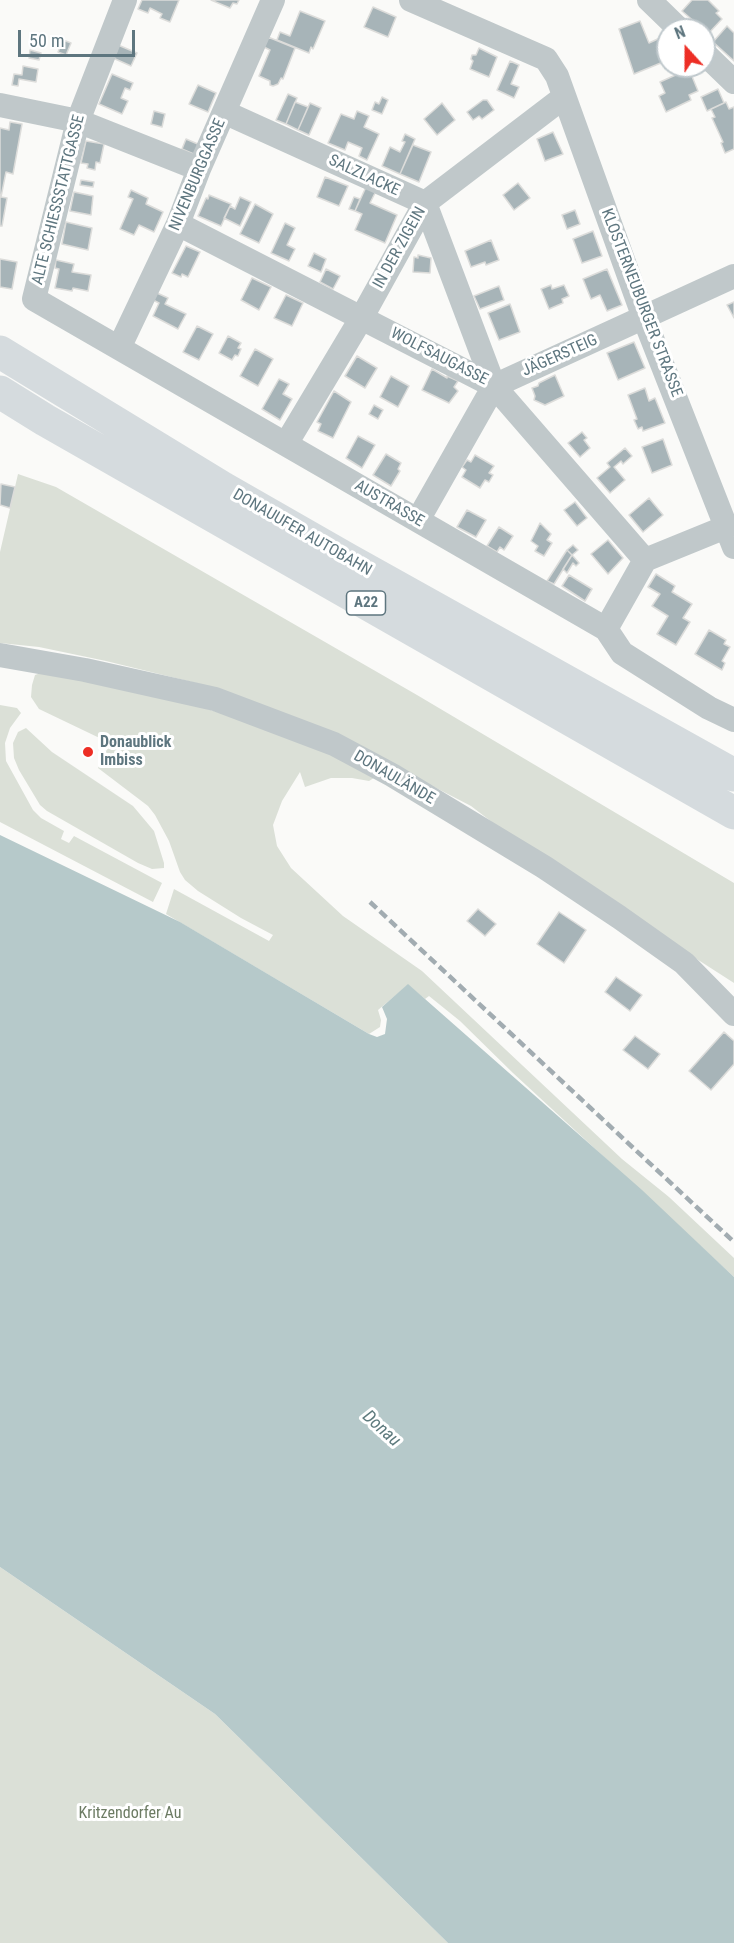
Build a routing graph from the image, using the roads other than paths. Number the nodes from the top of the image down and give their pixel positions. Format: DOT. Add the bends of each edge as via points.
graph roads {
  1 [pos="125,0"];
  2 [pos="273,0"];
  3 [pos="411,0"];
  4 [pos="649,0"];
  5 [pos="668,18"];
  6 [pos="716,65"];
  7 [pos="734,82"];
  8 [pos="564,97"];
  9 [pos="0,105"];
  10 [pos="224,112"];
  11 [pos="78,121"];
  12 [pos="199,169"];
  13 [pos="424,204"];
  14 [pos="178,224"];
  15 [pos="734,276"];
  16 [pos="34,299"];
  17 [pos="362,317"];
  18 [pos="644,318"];
  19 [pos="119,348"];
  20 [pos="0,352"];
  21 [pos="494,386"];
  22 [pos="0,392"];
  23 [pos="286,444"];
  24 [pos="418,520"];
  25 [pos="730,537"];
  26 [pos="645,560"];
  27 [pos="606,629"];
  28 [pos="0,656"];
  29 [pos="734,720"];
  30 [pos="734,775"];
  31 [pos="734,813"];
  32 [pos="734,1014"];
  1 -- 11 [label="street, ALTE SCHIESSSTATTGASSE"];
  2 -- 10 [label="street, NIVENBURGGASSE"];
  3 -- 8 [label="street, KLOSTERNEUBURGER STRASSE" via="546,59"];
  4 -- 5 [label="street"];
  6 -- 7 [label="street"];
  8 -- 13 [label="street, IN DER ZIGEIN"];
  8 -- 18 [label="street, KLOSTERNEUBURGER STRASSE"];
  9 -- 11 [label="street"];
  10 -- 12 [label="street, NIVENBURGGASSE"];
  10 -- 13 [label="street, SALZLACKE"];
  11 -- 12 [label="street"];
  11 -- 16 [label="street, ALTE SCHIESSSTATTGASSE"];
  12 -- 14 [label="street, NIVENBURGGASSE"];
  13 -- 17 [label="street, IN DER ZIGEIN"];
  13 -- 21 [label="street"];
  14 -- 17 [label="street, WOLFSAUGASSE"];
  14 -- 19 [label="street, NIVENBURGGASSE"];
  15 -- 18 [label="street, JÄGERSTEIG"];
  16 -- 19 [label="street, AUSTRASSE"];
  17 -- 21 [label="street, WOLFSAUGASSE"];
  17 -- 23 [label="street, IN DER ZIGEIN"];
  18 -- 21 [label="street, JÄGERSTEIG"];
  18 -- 25 [label="street, KLOSTERNEUBURGER STRASSE"];
  19 -- 23 [label="street, AUSTRASSE"];
  20 -- 30 [label="highway, DONAUUFER AUTOBAHN / A22" via="337,553"];
  21 -- 24 [label="street"];
  21 -- 26 [label="street, WOLFSAUGASSE"];
  22 -- 31 [label="highway, DONAUUFER AUTOBAHN / A22"];
  23 -- 24 [label="street, AUSTRASSE"];
  24 -- 27 [label="street, AUSTRASSE"];
  25 -- 26 [label="street"];
  26 -- 27 [label="street"];
  27 -- 29 [label="street, AUSTRASSE" via="622,653"];
  28 -- 32 [label="street, DONAULÄNDE" via="215,699 334,744 544,867 684,963"];
}
